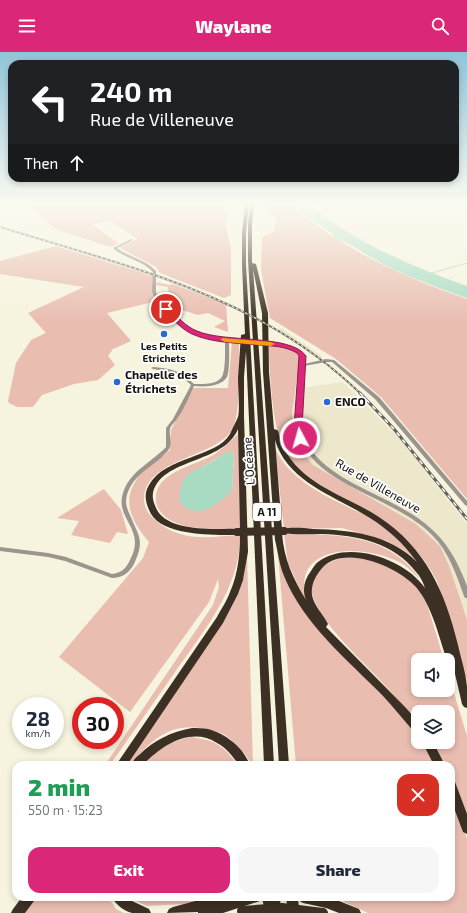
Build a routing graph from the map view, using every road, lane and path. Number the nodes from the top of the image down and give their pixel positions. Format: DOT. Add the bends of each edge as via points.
graph roads {
  1 [pos="125,243"];
  2 [pos="244,243"];
  3 [pos="250,243"];
  4 [pos="250,260"];
  5 [pos="247,332"];
  6 [pos="227,340"];
  7 [pos="302,365"];
  8 [pos="153,368"];
  9 [pos="193,385"];
  10 [pos="268,400"];
  11 [pos="241,416"];
  12 [pos="467,504"];
  13 [pos="0,550"];
  14 [pos="467,596"];
  15 [pos="342,648"];
  16 [pos="464,693"];
  17 [pos="467,704"];
  18 [pos="411,722"];
  19 [pos="431,749"];
  20 [pos="124,761"];
  21 [pos="140,761"];
  22 [pos="242,761"];
  23 [pos="269,761"];
  24 [pos="284,761"];
  25 [pos="438,761"];
  26 [pos="455,796"];
  27 [pos="467,828"];
  28 [pos="27,901"];
  29 [pos="122,901"];
  30 [pos="269,901"];
  31 [pos="274,901"];
  32 [pos="292,901"];
  33 [pos="311,901"];
  34 [pos="244,902"];
  35 [pos="324,908"];
  36 [pos="17,913"];
  37 [pos="145,913"];
  38 [pos="174,913"];
  39 [pos="204,913"];
  40 [pos="272,913"];
  41 [pos="275,913"];
  42 [pos="294,913"];
  43 [pos="355,913"];
  1 -- 6 [label="street" via="115,248 148,264 155,272 156,300 185,327 212,338"];
  2 -- 5 [label="highway, L’Océane / A 11"];
  3 -- 4 [label="highway, L’Océane / A 11"];
  4 -- 10 [label="highway" via="254,263 265,314"];
  4 -- 24 [label="highway, L’Océane / A 11"];
  5 -- 11 [label="highway" via="243,337"];
  5 -- 23 [label="highway, L’Océane / A 11"];
  6 -- 7 [label="street, Rue de Villeneuve, bridge" via="288,346 303,356"];
  6 -- 9 [label="street" via="225,375 220,382"];
  7 -- 12 [label="street" via="333,361 377,398"];
  7 -- 14 [label="street, Rue de Villeneuve" via="298,428 305,446 318,463 332,473 401,509 435,534 453,559"];
  8 -- 9 [label="street" via="177,371 186,376"];
  9 -- 13 [label="street" via="168,428 168,447 159,457 139,470 125,492 124,511 136,532 139,544 124,574 107,575 48,555"];
  10 -- 15 [label="highway" via="279,540 283,560 300,600"];
  10 -- 16 [label="highway" via="277,443 290,465 317,486 383,523 409,546 426,568 440,598"];
  11 -- 16 [label="highway, bridge" via="224,444 176,466 157,479 152,486 149,501 151,509 173,526 197,531 335,531 362,535 383,542 418,568 432,590"];
  11 -- 20 [label="highway" via="244,552 234,594 220,620"];
  15 -- 16 [label="highway" via="317,614 309,597 308,582 312,572 319,564 342,555 368,556 386,561 418,583 428,597"];
  15 -- 18 [label="highway" via="386,692"];
  16 -- 17 [label="highway"];
  19 -- 25 [label="highway"];
  21 -- 22 [label="highway" via="164,740 176,734 193,732 211,735 224,742"];
  26 -- 27 [label="highway"];
  28 -- 36 [label="highway"];
  29 -- 37 [label="highway"];
  30 -- 40 [label="highway"];
  31 -- 41 [label="highway"];
  32 -- 42 [label="highway"];
  33 -- 35 [label="highway"];
  34 -- 35 [label="highway, bridge" via="262,907"];
  34 -- 38 [label="highway"];
  34 -- 39 [label="highway"];
  35 -- 43 [label="highway"];
}
